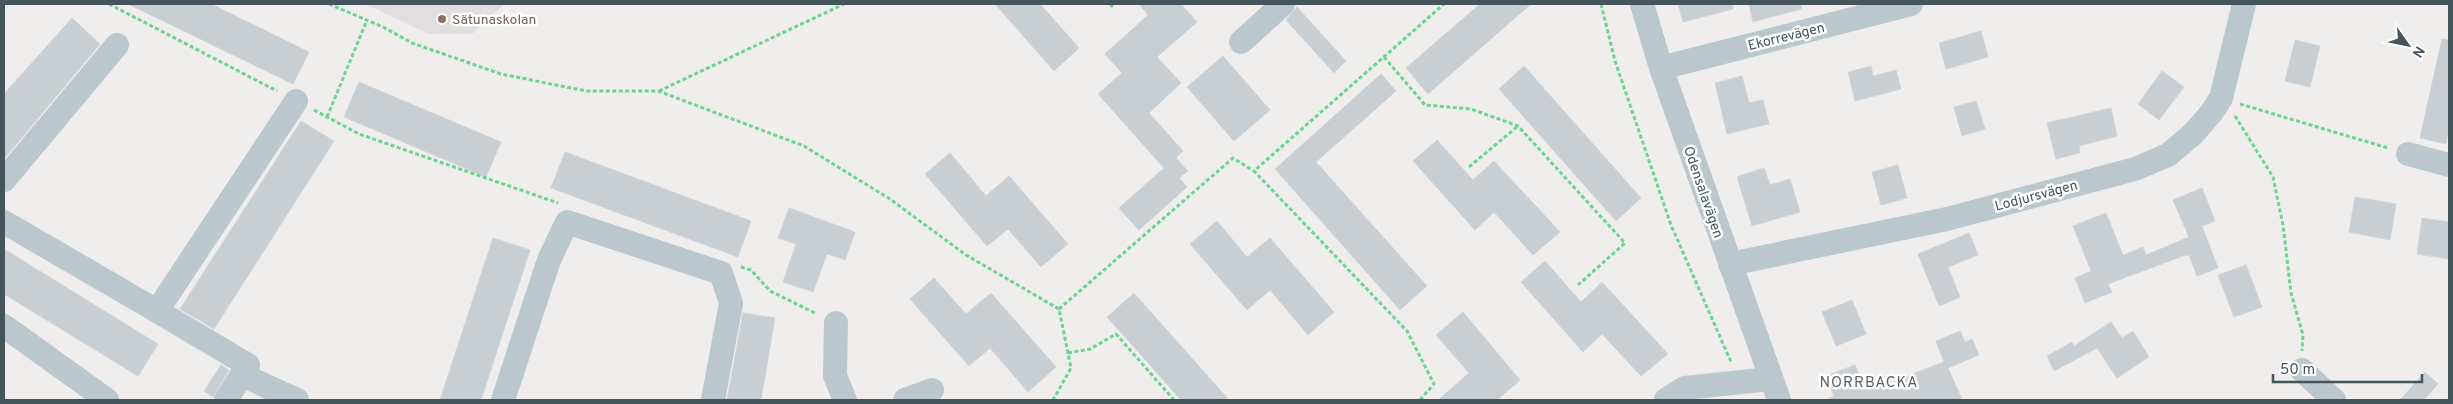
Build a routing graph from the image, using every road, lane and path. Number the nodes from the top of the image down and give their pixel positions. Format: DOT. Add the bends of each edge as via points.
graph roads {
  1 [pos="109,4"];
  2 [pos="330,4"];
  3 [pos="844,4"];
  4 [pos="1283,4"];
  5 [pos="1444,4"];
  6 [pos="1601,4"];
  7 [pos="1642,4"];
  8 [pos="1911,4"];
  9 [pos="2244,4"];
  10 [pos="367,20"];
  11 [pos="1241,42"];
  12 [pos="117,45"];
  13 [pos="1384,57"];
  14 [pos="1661,68"];
  15 [pos="658,91"];
  16 [pos="2220,98"];
  17 [pos="296,101"];
  18 [pos="328,117"];
  19 [pos="1518,126"];
  20 [pos="2408,154"];
  21 [pos="2449,165"];
  22 [pos="1470,167"];
  23 [pos="1254,171"];
  24 [pos="4,180"];
  25 [pos="564,205"];
  26 [pos="4,222"];
  27 [pos="732,264"];
  28 [pos="1730,264"];
  29 [pos="1578,285"];
  30 [pos="1059,309"];
  31 [pos="157,312"];
  32 [pos="836,323"];
  33 [pos="4,326"];
  34 [pos="1068,353"];
  35 [pos="2302,370"];
  36 [pos="242,375"];
  37 [pos="1770,379"];
  38 [pos="1739,381"];
  39 [pos="932,390"];
  40 [pos="107,400"];
  41 [pos="226,400"];
  42 [pos="297,400"];
  43 [pos="503,400"];
  44 [pos="713,400"];
  45 [pos="845,400"];
  46 [pos="905,400"];
  47 [pos="1053,400"];
  48 [pos="1174,400"];
  49 [pos="1420,400"];
  50 [pos="1666,400"];
  51 [pos="1779,400"];
  52 [pos="2334,400"];
  1 -- 17 [label="path"];
  2 -- 10 [label="path"];
  3 -- 15 [label="path"];
  4 -- 11 [label="street"];
  5 -- 13 [label="path"];
  6 -- 38 [label="path" via="1614,61 1671,225"];
  7 -- 14 [label="street, Odensalavägen"];
  8 -- 14 [label="street, Ekorrevägen"];
  9 -- 16 [label="street, Lodjursvägen"];
  10 -- 15 [label="path" via="412,43 501,74 586,91"];
  10 -- 18 [label="path"];
  12 -- 24 [label="street"];
  13 -- 19 [label="path" via="1426,105 1471,109"];
  13 -- 23 [label="path"];
  14 -- 28 [label="street, Odensalavägen"];
  15 -- 30 [label="path" via="804,146 890,199 966,255"];
  16 -- 20 [label="path"];
  16 -- 28 [label="street, Lodjursvägen" via="2193,134 2168,155 2135,169 1948,219"];
  16 -- 35 [label="path" via="2239,120 2273,178 2283,225 2291,293 2303,335"];
  17 -- 18 [label="path"];
  17 -- 31 [label="street"];
  18 -- 25 [label="path" via="359,134"];
  19 -- 22 [label="path"];
  19 -- 29 [label="path" via="1625,243"];
  20 -- 21 [label="street"];
  23 -- 30 [label="path" via="1233,158"];
  23 -- 49 [label="path" via="1407,331 1434,384"];
  26 -- 31 [label="street"];
  27 -- 32 [label="path" via="751,270 770,291"];
  28 -- 37 [label="street, Odensalavägen"];
  30 -- 34 [label="path"];
  31 -- 36 [label="street" via="248,365"];
  32 -- 45 [label="street" via="835,376"];
  33 -- 40 [label="street"];
  34 -- 47 [label="path" via="1071,368"];
  34 -- 48 [label="path" via="1090,349 1116,334"];
  35 -- 52 [label="street"];
  36 -- 41 [label="street"];
  36 -- 42 [label="street"];
  37 -- 38 [label="street"];
  37 -- 51 [label="street, Odensalavägen"];
  38 -- 50 [label="street" via="1685,388"];
  39 -- 46 [label="street"];
  43 -- 44 [label="street" via="549,260 568,222 721,273 731,303"];
}
